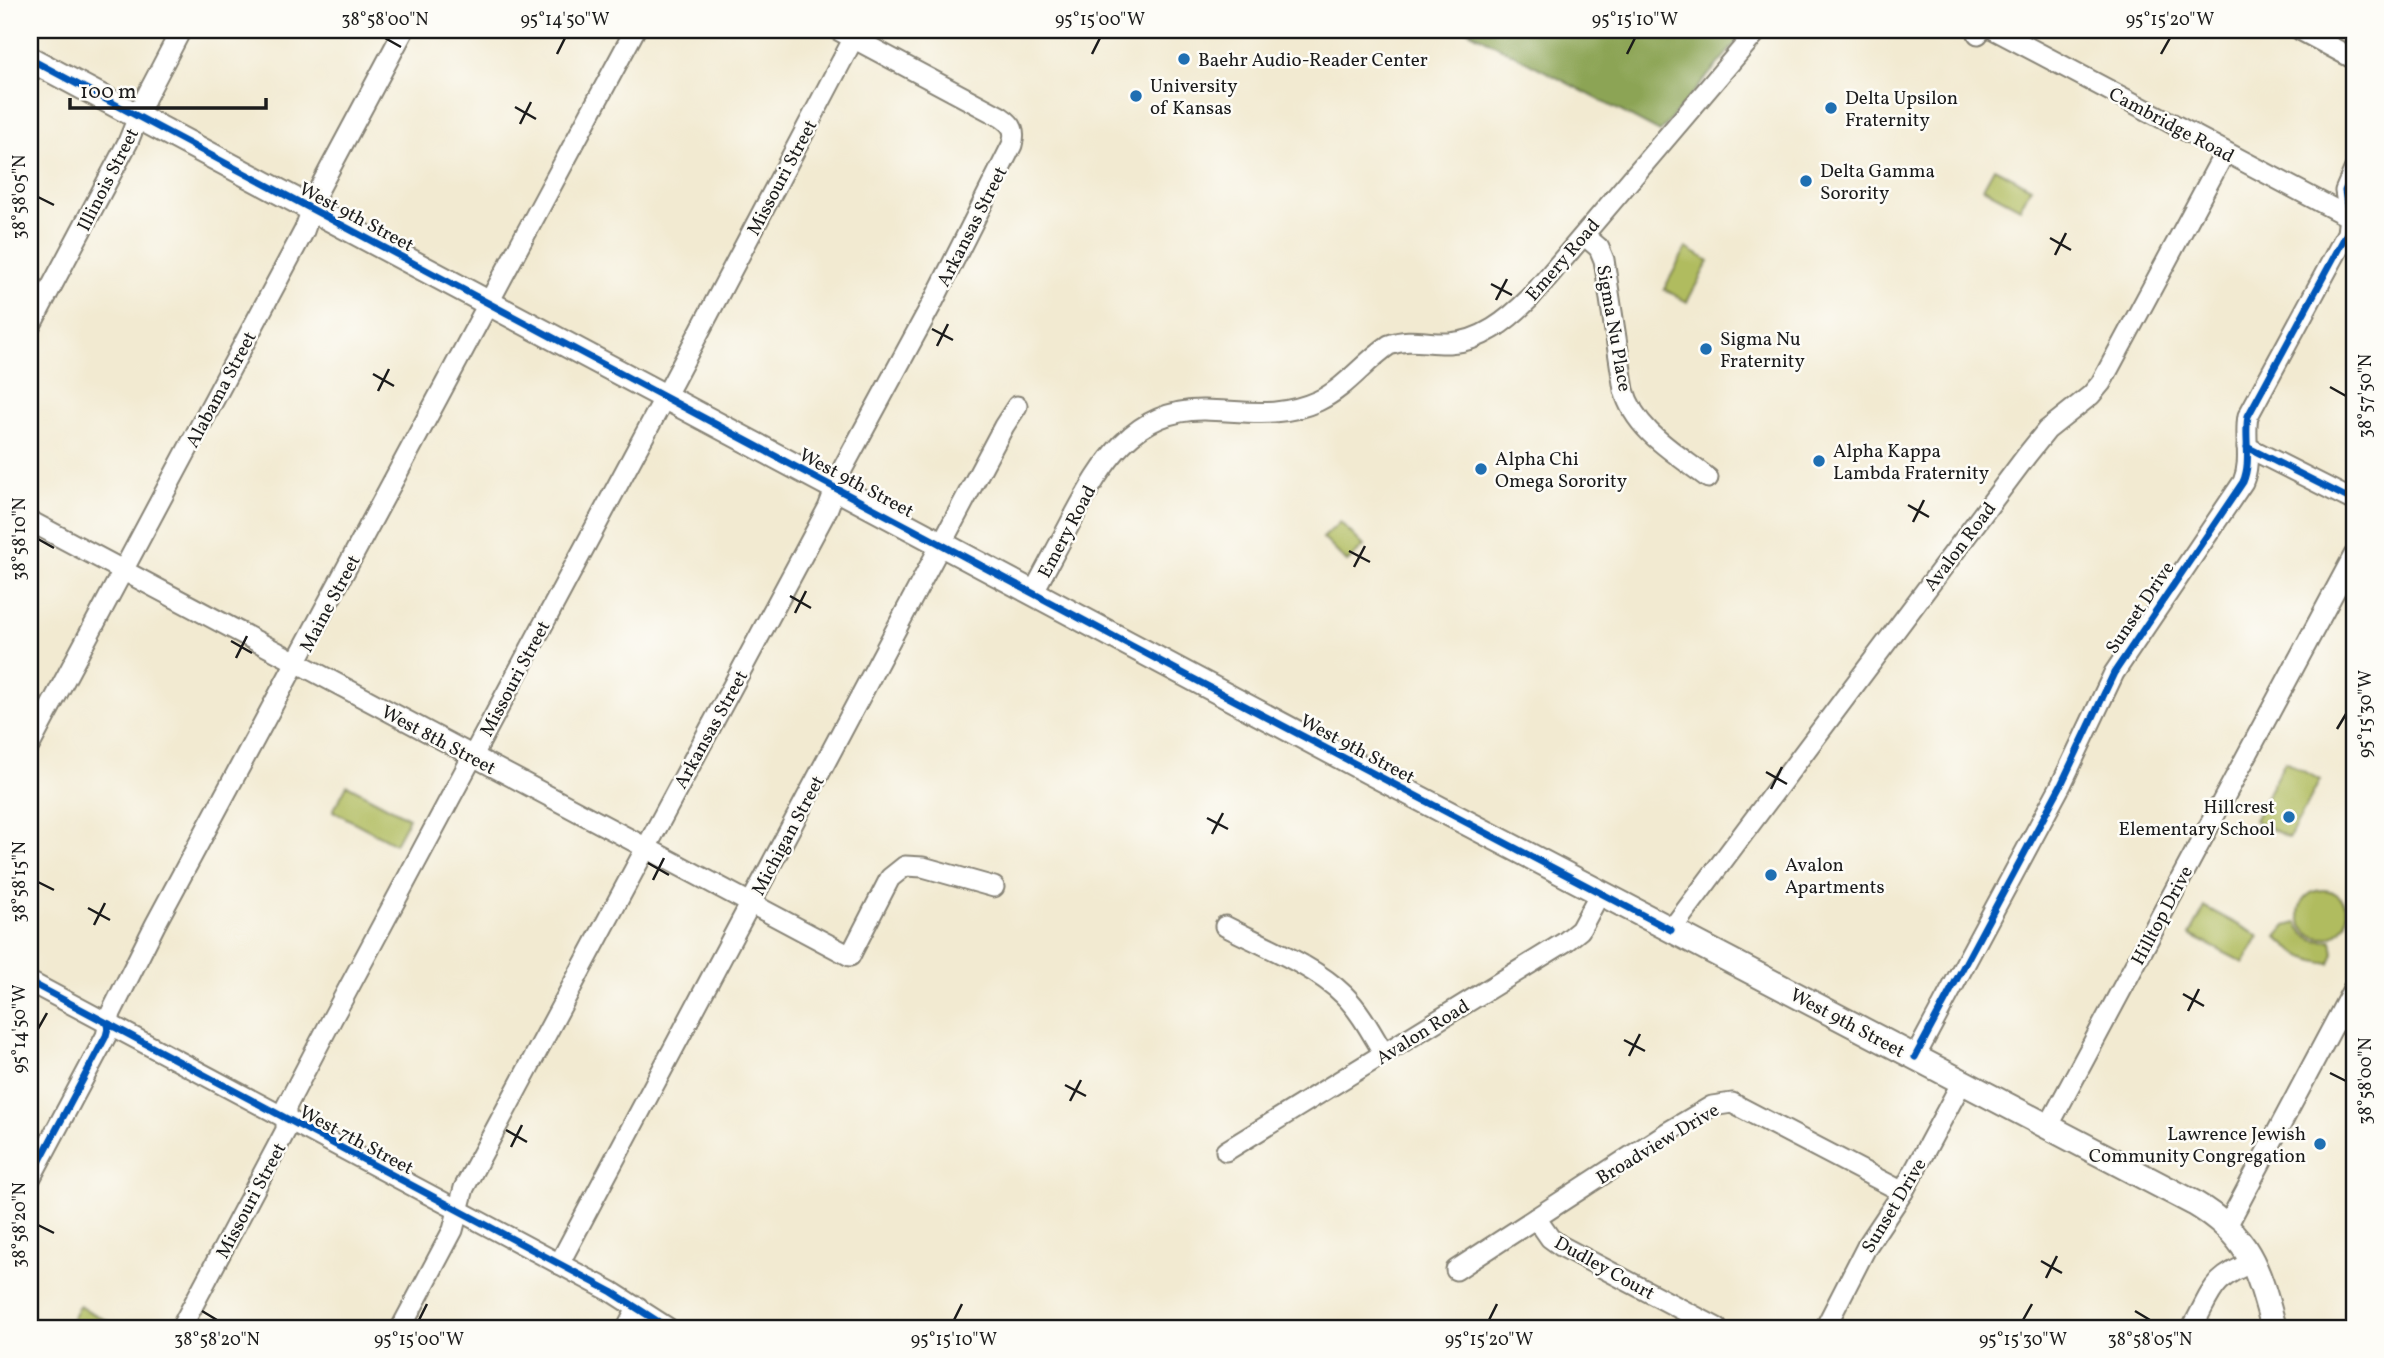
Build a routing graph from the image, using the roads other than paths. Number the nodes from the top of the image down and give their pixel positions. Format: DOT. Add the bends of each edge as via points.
graph roads {
  1 [pos="181,30"];
  2 [pos="404,30"];
  3 [pos="635,30"];
  4 [pos="1758,30"];
  5 [pos="2300,30"];
  6 [pos="1985,31"];
  7 [pos="850,33"];
  8 [pos="2354,59"];
  9 [pos="30,60"];
  10 [pos="138,117"];
  11 [pos="2225,152"];
  12 [pos="2354,170"];
  13 [pos="312,210"];
  14 [pos="2349,217"];
  15 [pos="1584,235"];
  16 [pos="489,304"];
  17 [pos="30,327"];
  18 [pos="664,397"];
  19 [pos="1017,406"];
  20 [pos="2247,447"];
  21 [pos="1708,478"];
  22 [pos="836,488"];
  23 [pos="2354,501"];
  24 [pos="30,521"];
  25 [pos="942,545"];
  26 [pos="2354,555"];
  27 [pos="122,570"];
  28 [pos="1033,593"];
  29 [pos="296,663"];
  30 [pos="30,745"];
  31 [pos="472,756"];
  32 [pos="645,848"];
  33 [pos="994,887"];
  34 [pos="1600,893"];
  35 [pos="751,904"];
  36 [pos="1225,926"];
  37 [pos="1671,930"];
  38 [pos="30,982"];
  39 [pos="2354,987"];
  40 [pos="109,1024"];
  41 [pos="1384,1054"];
  42 [pos="1915,1057"];
  43 [pos="1962,1082"];
  44 [pos="286,1119"];
  45 [pos="2048,1127"];
  46 [pos="1226,1151"];
  47 [pos="30,1178"];
  48 [pos="1903,1192"];
  49 [pos="458,1211"];
  50 [pos="1536,1218"];
  51 [pos="2227,1226"];
  52 [pos="2254,1262"];
  53 [pos="559,1264"];
  54 [pos="1457,1270"];
  55 [pos="638,1307"];
  56 [pos="181,1328"];
  57 [pos="401,1328"];
  58 [pos="627,1328"];
  59 [pos="667,1328"];
  60 [pos="1717,1328"];
  61 [pos="1825,1328"];
  62 [pos="2192,1328"];
  63 [pos="2274,1328"];
  1 -- 10 [label="street, Illinois Street"];
  2 -- 13 [label="street, Alabama Street"];
  3 -- 16 [label="street, Maine Street"];
  4 -- 15 [label="street, Emery Road"];
  5 -- 8 [label="street"];
  6 -- 11 [label="street, Cambridge Road"];
  7 -- 18 [label="street, Missouri Street"];
  7 -- 22 [label="street, Arkansas Street" via="1001,117 1015,136"];
  9 -- 10 [label="main road, West 9th Street"];
  10 -- 13 [label="main road, West 9th Street"];
  10 -- 17 [label="street, Illinois Street"];
  11 -- 14 [label="street, Cambridge Road"];
  11 -- 37 [label="street, Avalon Road" via="2101,383 2047,430 2027,455"];
  12 -- 14 [label="street, Sunset Drive" via="2345,191"];
  13 -- 16 [label="main road, West 9th Street"];
  13 -- 27 [label="street, Alabama Street"];
  14 -- 20 [label="street, Sunset Drive" via="2343,241 2248,416"];
  15 -- 21 [label="street, Sigma Nu Place" via="1599,248 1604,260 1624,390 1631,409 1647,430"];
  15 -- 28 [label="street, Emery Road" via="1515,313 1483,334 1449,343 1399,341 1389,345 1340,387 1297,409 1272,414 1187,411 1143,426 1115,450 1096,476"];
  16 -- 18 [label="main road, West 9th Street"];
  16 -- 29 [label="street, Maine Street"];
  18 -- 22 [label="main road, West 9th Street"];
  18 -- 31 [label="street, Missouri Street"];
  19 -- 25 [label="street, Michigan Street"];
  20 -- 23 [label="street"];
  20 -- 42 [label="street, Sunset Drive" via="2248,469 2243,481 2114,673 2061,785"];
  22 -- 25 [label="main road, West 9th Street"];
  22 -- 32 [label="street, Arkansas Street"];
  24 -- 27 [label="street, West 8th Street"];
  25 -- 28 [label="main road, West 9th Street"];
  25 -- 35 [label="street, Michigan Street"];
  26 -- 45 [label="street, Hilltop Drive"];
  27 -- 29 [label="street, West 8th Street"];
  27 -- 30 [label="street, Alabama Street"];
  28 -- 34 [label="main road, West 9th Street"];
  29 -- 31 [label="street, West 8th Street"];
  29 -- 40 [label="street, Maine Street" via="155,925"];
  31 -- 32 [label="street, West 8th Street"];
  31 -- 44 [label="street, Missouri Street" via="286,1107"];
  32 -- 35 [label="street, West 8th Street"];
  32 -- 49 [label="street, Arkansas Street" via="464,1188"];
  33 -- 35 [label="street, West 8th Street" via="905,866 890,878 850,956"];
  34 -- 37 [label="main road, West 9th Street"];
  34 -- 41 [label="street, Avalon Road" via="1580,930 1565,942"];
  35 -- 53 [label="street, Michigan Street"];
  36 -- 41 [label="street" via="1335,988 1356,1009"];
  37 -- 42 [label="main road, West 9th Street"];
  38 -- 40 [label="street, West 7th Street"];
  39 -- 51 [label="street"];
  40 -- 44 [label="street, West 7th Street"];
  40 -- 47 [label="street, Maine Street"];
  41 -- 46 [label="street, Avalon Road"];
  42 -- 43 [label="main road, West 9th Street"];
  43 -- 45 [label="main road, West 9th Street"];
  43 -- 48 [label="street, Sunset Drive"];
  44 -- 49 [label="street, West 7th Street"];
  44 -- 56 [label="street, Missouri Street" via="286,1130"];
  45 -- 51 [label="main road, West 9th Street" via="2194,1203"];
  48 -- 50 [label="street, Broadview Drive" via="1725,1103 1668,1132"];
  48 -- 61 [label="street, Sunset Drive" via="1867,1247"];
  49 -- 53 [label="street, West 7th Street"];
  49 -- 57 [label="street, Arkansas Street" via="453,1230"];
  50 -- 54 [label="street, Broadview Drive"];
  50 -- 60 [label="street, Dudley Court" via="1561,1246"];
  51 -- 52 [label="main road, West 9th Street"];
  52 -- 62 [label="street" via="2220,1279"];
  52 -- 63 [label="main road, West 9th Street"];
  53 -- 55 [label="street, West 7th Street"];
  55 -- 58 [label="street"];
  55 -- 59 [label="street, West 7th Street"];
}
